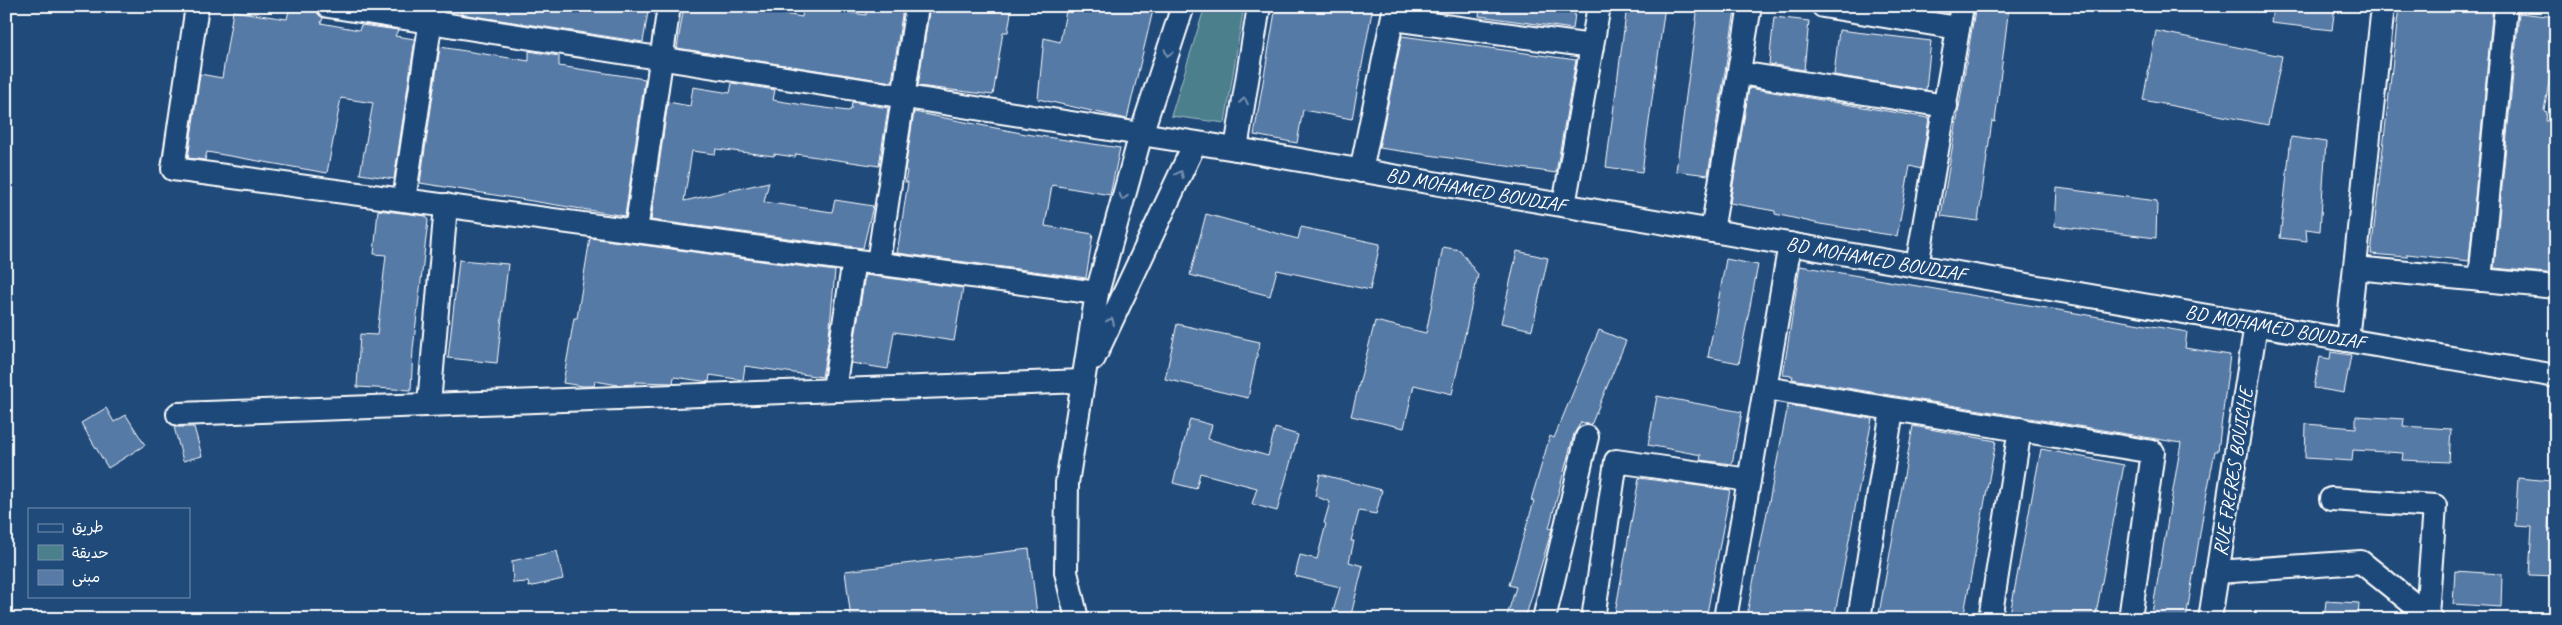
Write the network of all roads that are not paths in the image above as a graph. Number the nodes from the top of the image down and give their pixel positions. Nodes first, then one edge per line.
1 (197, 6) edge
2 (328, 6) edge
3 (669, 6) edge
4 (917, 6) edge
5 (1183, 6) edge
6 (1259, 6) edge
7 (1599, 6) edge
8 (1750, 6) edge
9 (1823, 6) edge
10 (2383, 6) edge
11 (2506, 6) edge
12 (1394, 13) edge
13 (431, 14) edge
14 (1960, 17) edge
15 (1592, 46) junction
16 (661, 58) junction
17 (1739, 73) junction
18 (904, 96) junction
19 (1946, 106) junction
20 (1141, 134) junction
21 (1195, 142) junction
22 (1236, 149) junction
23 (1360, 170) junction
24 (404, 200) junction
25 (446, 205) junction
26 (1564, 206) junction
27 (636, 231) junction
28 (1712, 231) junction
29 (1790, 244) junction
30 (854, 260) junction
31 (878, 263) junction
32 (1917, 266) junction
33 (2355, 268) junction
34 (2480, 280) junction
35 (2556, 287) edge
36 (1097, 293) junction
37 (2256, 324) junction
38 (2347, 340) junction
39 (2556, 376) edge
40 (1083, 381) junction
41 (1765, 388) junction
42 (834, 389) junction
43 (430, 404) junction
44 (1892, 410) junction
45 (178, 414) dead end
46 (2020, 429) junction
47 (1587, 436) dead end
48 (1749, 480) junction
49 (2331, 498) dead end
50 (2217, 572) junction
51 (2429, 617) edge
52 (1077, 619) edge
53 (1544, 619) edge
54 (1593, 619) edge
55 (1726, 619) edge
56 (1859, 619) edge
57 (1990, 619) edge
58 (2130, 619) edge
59 (2210, 619) edge

1 - 24 street
2 - 13 street, BD MOHAMED BOUDIAF
3 - 16 street
4 - 18 street
5 -> 20 street
22 -> 6 street
7 - 15 street
8 - 17 street
9 - 14 street
10 - 33 street
11 - 34 street
12 - 15 street
12 - 23 street
13 - 16 street, BD MOHAMED BOUDIAF
13 - 24 street
14 - 19 street
15 - 26 street
16 - 18 street, BD MOHAMED BOUDIAF
16 - 27 street
17 - 19 street
17 - 28 street
18 - 20 street, BD MOHAMED BOUDIAF
18 - 31 street
19 - 32 street
20 - 21 street, BD MOHAMED BOUDIAF
20 -> 36 street
21 - 22 street, BD MOHAMED BOUDIAF
40 -> 21 street
22 - 23 street, BD MOHAMED BOUDIAF
23 - 26 street, BD MOHAMED BOUDIAF
24 - 25 street
25 - 27 street
25 - 43 street
26 - 28 street, BD MOHAMED BOUDIAF
27 - 30 street
28 - 29 street, BD MOHAMED BOUDIAF
29 - 32 street, BD MOHAMED BOUDIAF
29 - 41 street
30 - 31 street
30 - 42 street
31 - 36 street
32 - 37 street, BD MOHAMED BOUDIAF
33 - 34 street
33 - 38 street
34 - 35 street
36 - 40 street
37 - 38 street, BD MOHAMED BOUDIAF
37 - 50 street, RUE FRERES BOUICHE
38 - 39 street, BD MOHAMED BOUDIAF
40 - 42 street
40 - 52 street
41 - 44 street
41 - 48 street
42 - 43 street
43 - 45 street
44 - 46 street
44 - 56 street
46 - 57 street
46 - 58 street
47 - 53 street
48 - 54 street
48 - 55 street
49 - 51 street
50 - 51 street
50 - 59 street, RUE FRERES BOUICHE

